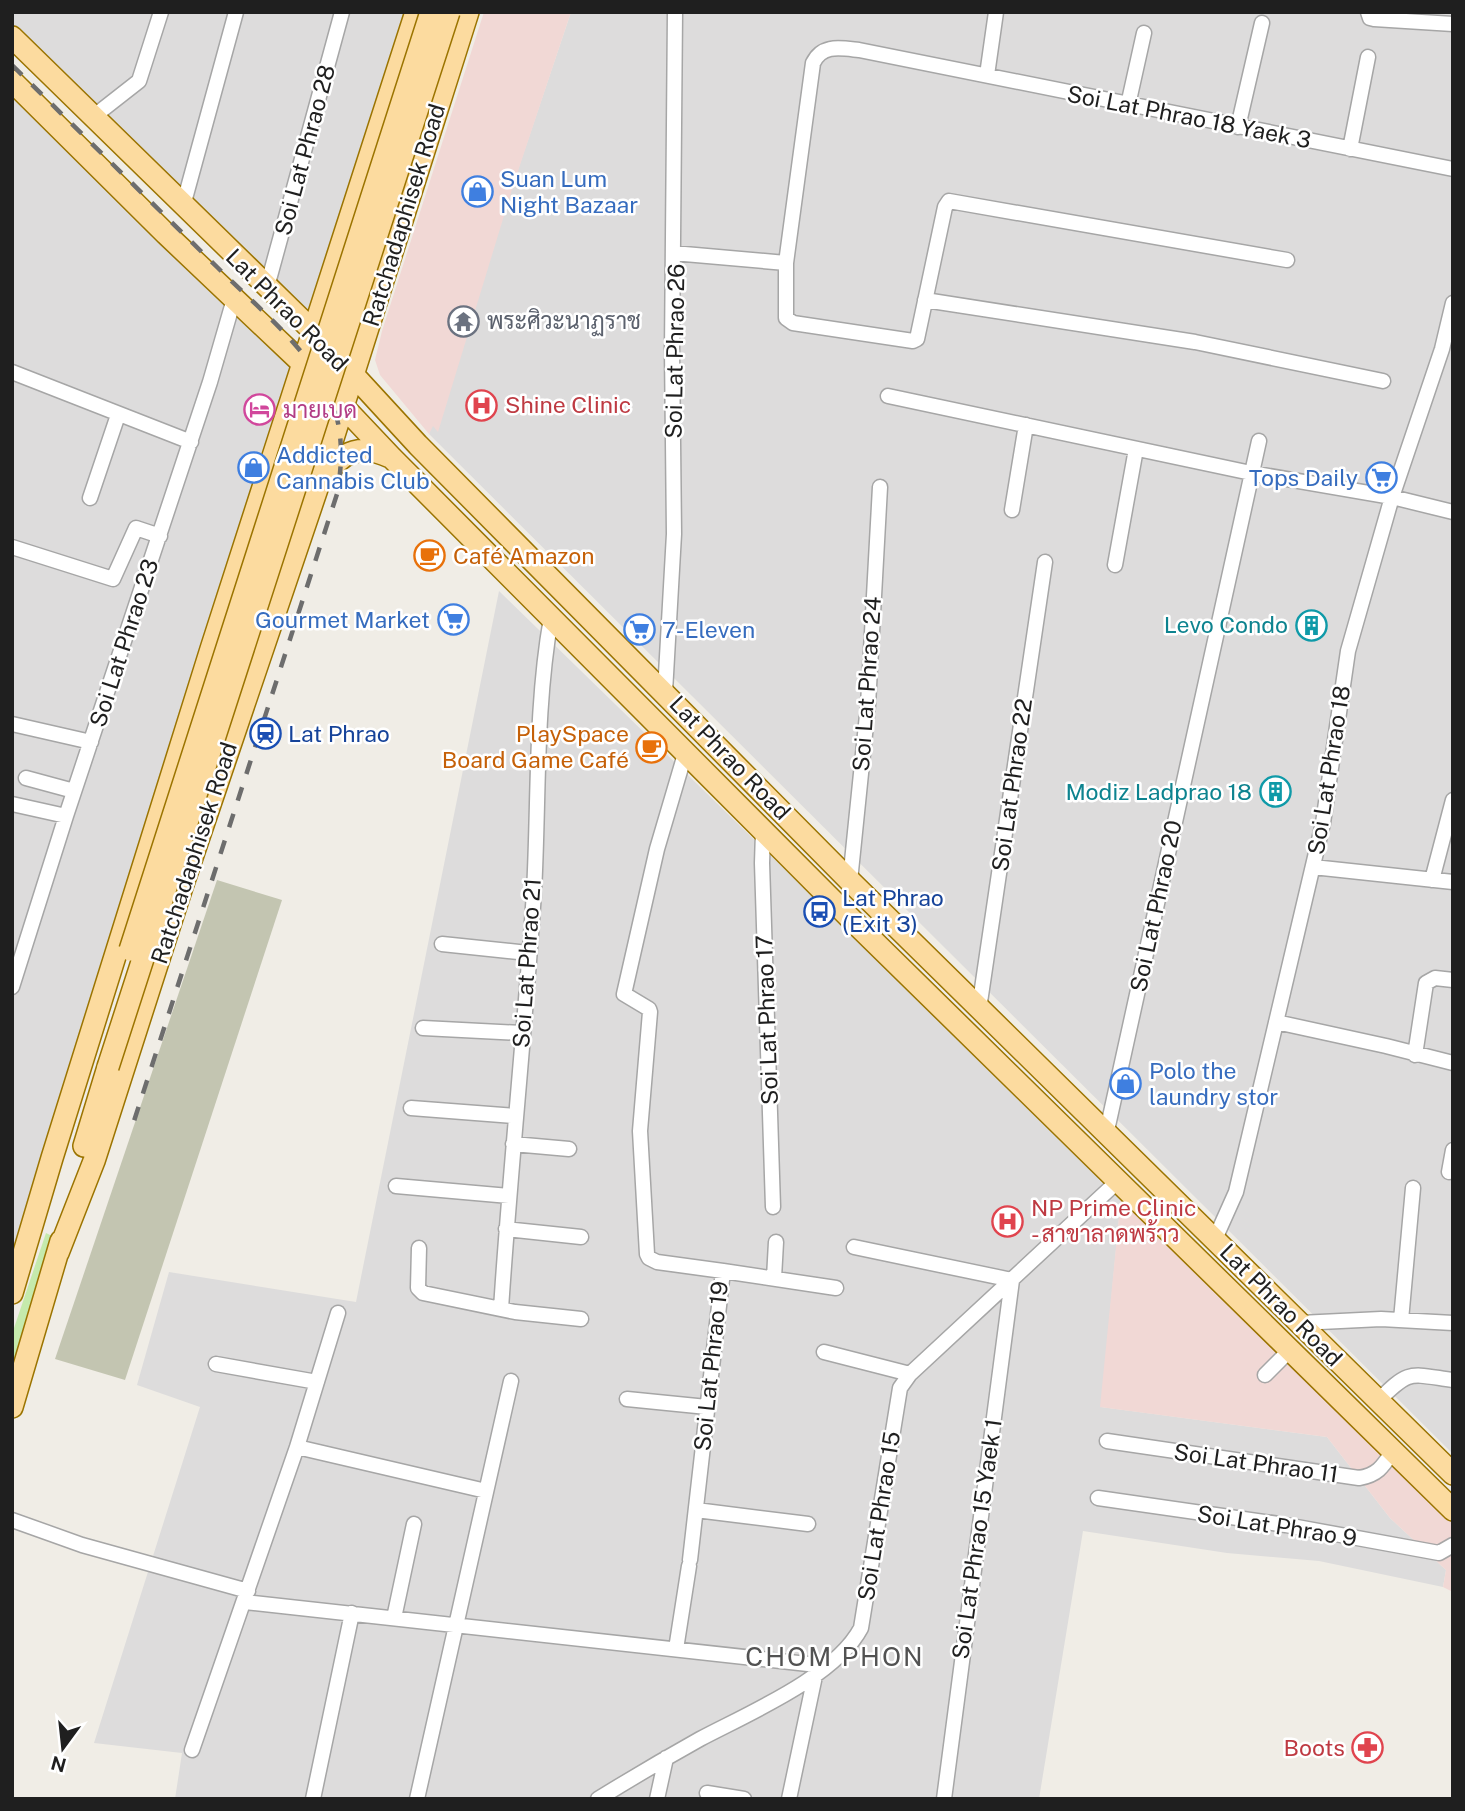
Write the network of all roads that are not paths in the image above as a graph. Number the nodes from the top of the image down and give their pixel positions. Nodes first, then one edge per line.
1 (162, 12) edge
2 (236, 12) edge
3 (342, 12) edge
4 (416, 12) edge
5 (431, 12) edge
6 (449, 12) edge
7 (468, 12) edge
8 (676, 12) edge
9 (996, 12) edge
10 (1368, 12) edge
11 (1262, 23) dead end
12 (1453, 24) edge
13 (1144, 33) dead end
14 (12, 37) edge
15 (1368, 57) dead end
16 (987, 75) junction
17 (12, 80) edge
18 (387, 104) junction
19 (1128, 105) junction
20 (93, 117) junction
21 (434, 118) junction
22 (1238, 127) junction
23 (1350, 149) junction
24 (1453, 169) edge
25 (183, 206) junction
26 (673, 253) junction
27 (1287, 260) dead end
28 (786, 262) junction
29 (267, 287) junction
30 (234, 299) junction
31 (925, 300) junction
32 (1453, 303) edge
33 (314, 332) junction
34 (1447, 350) edge
35 (303, 364) junction
36 (12, 372) edge
37 (354, 377) junction
38 (1383, 381) dead end
39 (888, 396) dead end
40 (344, 407) junction
41 (118, 415) junction
42 (1026, 425) junction
43 (1259, 441) dead end
44 (191, 442) junction
45 (1136, 449) junction
46 (392, 458) junction
47 (1251, 473) junction
48 (880, 487) dead end
49 (317, 489) junction
50 (1392, 497) junction
51 (90, 498) dead end
52 (1012, 510) dead end
53 (1453, 512) edge
54 (160, 536) junction
55 (12, 547) edge
56 (1045, 562) dead end
57 (1115, 565) dead end
58 (551, 618) junction
59 (211, 649) junction
60 (254, 670) junction
61 (665, 692) junction
62 (12, 724) edge
63 (91, 742) junction
64 (685, 754) junction
65 (176, 762) junction
66 (222, 771) junction
67 (26, 778) dead end
68 (75, 791) junction
69 (1453, 800) edge
70 (12, 804) edge
71 (66, 816) junction
72 (764, 832) junction
73 (1312, 867) junction
74 (1432, 880) junction
75 (850, 881) junction
76 (1453, 882) edge
77 (442, 944) dead end
78 (528, 953) junction
79 (1453, 980) edge
80 (12, 987) edge
81 (979, 1009) junction
82 (1276, 1022) junction
83 (423, 1028) dead end
84 (522, 1033) junction
85 (1416, 1055) junction
86 (1453, 1063) edge
87 (101, 1065) junction
88 (411, 1108) dead end
89 (515, 1116) junction
90 (1106, 1135) junction
91 (513, 1144) junction
92 (569, 1149) dead end
93 (1453, 1150) edge
94 (1088, 1151) junction
95 (1137, 1165) junction
96 (1449, 1172) dead end
97 (1118, 1181) junction
98 (396, 1186) dead end
99 (1413, 1188) dead end
100 (509, 1196) junction
101 (773, 1207) dead end
102 (506, 1229) junction
103 (581, 1237) dead end
104 (1214, 1239) junction
105 (776, 1242) dead end
106 (28, 1244) junction
107 (854, 1247) dead end
108 (419, 1248) dead end
109 (58, 1253) junction
110 (723, 1271) junction
111 (774, 1278) junction
112 (1012, 1280) junction
113 (836, 1287) dead end
114 (12, 1293) edge
115 (501, 1310) junction
116 (338, 1314) dead end
117 (582, 1319) dead end
118 (1401, 1320) junction
119 (1453, 1322) edge
120 (1300, 1323) junction
121 (1290, 1350) junction
122 (824, 1352) dead end
123 (216, 1364) dead end
124 (910, 1374) junction
125 (1265, 1374) dead end
126 (1453, 1380) edge
127 (511, 1381) dead end
128 (317, 1382) junction
129 (627, 1399) dead end
130 (1378, 1401) junction
131 (12, 1407) edge
132 (708, 1407) junction
133 (1107, 1441) dead end
134 (297, 1447) junction
135 (1393, 1451) junction
136 (1453, 1474) edge
137 (486, 1491) junction
138 (1098, 1498) dead end
139 (696, 1510) junction
140 (1453, 1510) edge
141 (12, 1520) edge
142 (414, 1524) dead end
143 (808, 1524) dead end
144 (1453, 1545) edge
145 (247, 1596) junction
146 (352, 1614) junction
147 (394, 1618) junction
148 (456, 1624) junction
149 (676, 1648) junction
150 (820, 1671) junction
151 (192, 1750) dead end
152 (666, 1758) junction
153 (707, 1793) dead end
154 (313, 1799) edge
155 (417, 1799) edge
156 (598, 1799) edge
157 (657, 1799) edge
158 (744, 1799) edge
159 (789, 1799) edge
160 (944, 1799) edge

1 - 20 street
2 - 25 street
3 - 29 street, Soi Lat Phrao 28
4 - 18 main road, Ratchadaphisek Road
5 - 87 main road, Ratchadaphisek Road, bridge
6 - 87 main road, Ratchadaphisek Road, bridge
7 - 21 main road, Ratchadaphisek Road
8 - 26 street
9 - 16 street
10 - 12 street
11 - 22 street
13 - 19 street
14 - 20 main road, Lat Phrao Road
15 - 23 street
16 - 19 street, Soi Lat Phrao 18 Yaek 3
16 - 28 street
17 - 30 main road, Lat Phrao Road
18 - 21 main road
18 - 33 main road, Ratchadaphisek Road
19 - 22 street, Soi Lat Phrao 18 Yaek 3
20 - 25 main road, Lat Phrao Road
21 - 37 main road, Ratchadaphisek Road
22 - 23 street, Soi Lat Phrao 18 Yaek 3
23 - 24 street, Soi Lat Phrao 18 Yaek 3
25 - 29 main road, Lat Phrao Road
26 - 28 street, Soi Lat Phrao 26
26 - 61 street, Soi Lat Phrao 26
27 - 31 street
28 - 31 street
29 - 33 main road, Lat Phrao Road
30 - 35 main road, Lat Phrao Road
30 - 44 street, Soi Lat Phrao 23
31 - 38 street
32 - 34 street, Soi Lat Phrao 18
33 - 35 main road, Ratchadaphisek Road
33 - 37 main road, Lat Phrao Road
34 - 50 street, Soi Lat Phrao 18
35 - 40 main road, Lat Phrao Road
35 - 59 main road, Ratchadaphisek Road
36 - 41 street
37 - 40 main road, Ratchadaphisek Road
37 - 61 main road, Lat Phrao Road
39 - 42 street
40 - 46 main road, Lat Phrao Road
40 - 49 main road, Ratchadaphisek Road
41 - 44 street
41 - 51 street
42 - 45 street
42 - 52 street
43 - 47 street, Soi Lat Phrao 20
44 - 54 street, Soi Lat Phrao 23
45 - 47 street
45 - 57 street
46 - 49 main road
46 - 58 main road, Lat Phrao Road
47 - 50 street
47 - 90 street, Soi Lat Phrao 20
48 - 75 street, Soi Lat Phrao 24
49 - 60 main road, Ratchadaphisek Road
50 - 53 street
50 - 73 street, Soi Lat Phrao 18
54 - 55 street
54 - 63 street, Soi Lat Phrao 23
56 - 81 street, Soi Lat Phrao 22
58 - 64 main road, Lat Phrao Road
58 - 78 street, Soi Lat Phrao 21
59 - 60 main road
59 - 65 main road, Ratchadaphisek Road
60 - 66 main road, Ratchadaphisek Road
61 - 75 main road, Lat Phrao Road
62 - 63 street
63 - 68 street, Soi Lat Phrao 23
64 - 72 main road, Lat Phrao Road
64 - 110 street, Soi Lat Phrao 19
65 - 66 main road
65 - 106 main road, Ratchadaphisek Road
66 - 109 main road, Ratchadaphisek Road
67 - 68 street
68 - 71 street, Soi Lat Phrao 23
69 - 74 street
70 - 71 street
71 - 80 street, Soi Lat Phrao 23
72 - 94 main road, Lat Phrao Road
72 - 101 street, Soi Lat Phrao 17
73 - 74 street
73 - 82 street, Soi Lat Phrao 18
74 - 76 street
75 - 81 main road, Lat Phrao Road
77 - 78 street
78 - 84 street, Soi Lat Phrao 21
79 - 85 street
81 - 90 main road, Lat Phrao Road
82 - 85 street
82 - 104 street, Soi Lat Phrao 18
83 - 84 street
84 - 89 street, Soi Lat Phrao 21
85 - 86 street
87 - 106 main road, Ratchadaphisek Road
87 - 109 main road, Ratchadaphisek Road
88 - 89 street
89 - 91 street, Soi Lat Phrao 21
90 - 94 main road
90 - 95 main road, Lat Phrao Road
91 - 92 street
91 - 100 street, Soi Lat Phrao 21
93 - 96 street
94 - 97 main road, Lat Phrao Road
95 - 97 main road
95 - 104 main road, Lat Phrao Road
97 - 112 street, Soi Lat Phrao 15
97 - 121 main road, Lat Phrao Road
98 - 100 street
99 - 118 street
100 - 102 street, Soi Lat Phrao 21
102 - 103 street
102 - 115 street, Soi Lat Phrao 21
104 - 120 main road, Lat Phrao Road
105 - 111 street
106 - 114 main road, Ratchadaphisek Road
107 - 112 street
108 - 115 street
109 - 131 main road, Ratchadaphisek Road
110 - 111 street
110 - 132 street, Soi Lat Phrao 19
111 - 113 street
112 - 124 street, Soi Lat Phrao 15
112 - 160 street, Soi Lat Phrao 15 Yaek 1
115 - 117 street
116 - 128 street
118 - 119 street
118 - 120 street
120 - 130 main road, Lat Phrao Road
121 - 125 street
121 - 135 main road, Lat Phrao Road
122 - 124 street
123 - 128 street
124 - 150 street, Soi Lat Phrao 15
126 - 130 street
127 - 137 street
128 - 134 street
129 - 132 street
130 - 136 main road, Lat Phrao Road
132 - 139 street, Soi Lat Phrao 19
133 - 135 street, Soi Lat Phrao 11
134 - 137 street
134 - 145 street
135 - 140 main road, Lat Phrao Road
137 - 148 street
138 - 144 street, Soi Lat Phrao 9
139 - 143 street
139 - 149 street, Soi Lat Phrao 19
141 - 145 street
142 - 147 street
145 - 146 street
145 - 151 street
146 - 147 street
146 - 154 street
147 - 148 street
148 - 149 street
148 - 155 street
149 - 150 street
150 - 152 street, Soi Lat Phrao 15
150 - 159 street
152 - 156 street, Soi Lat Phrao 15
152 - 157 street
153 - 158 street

